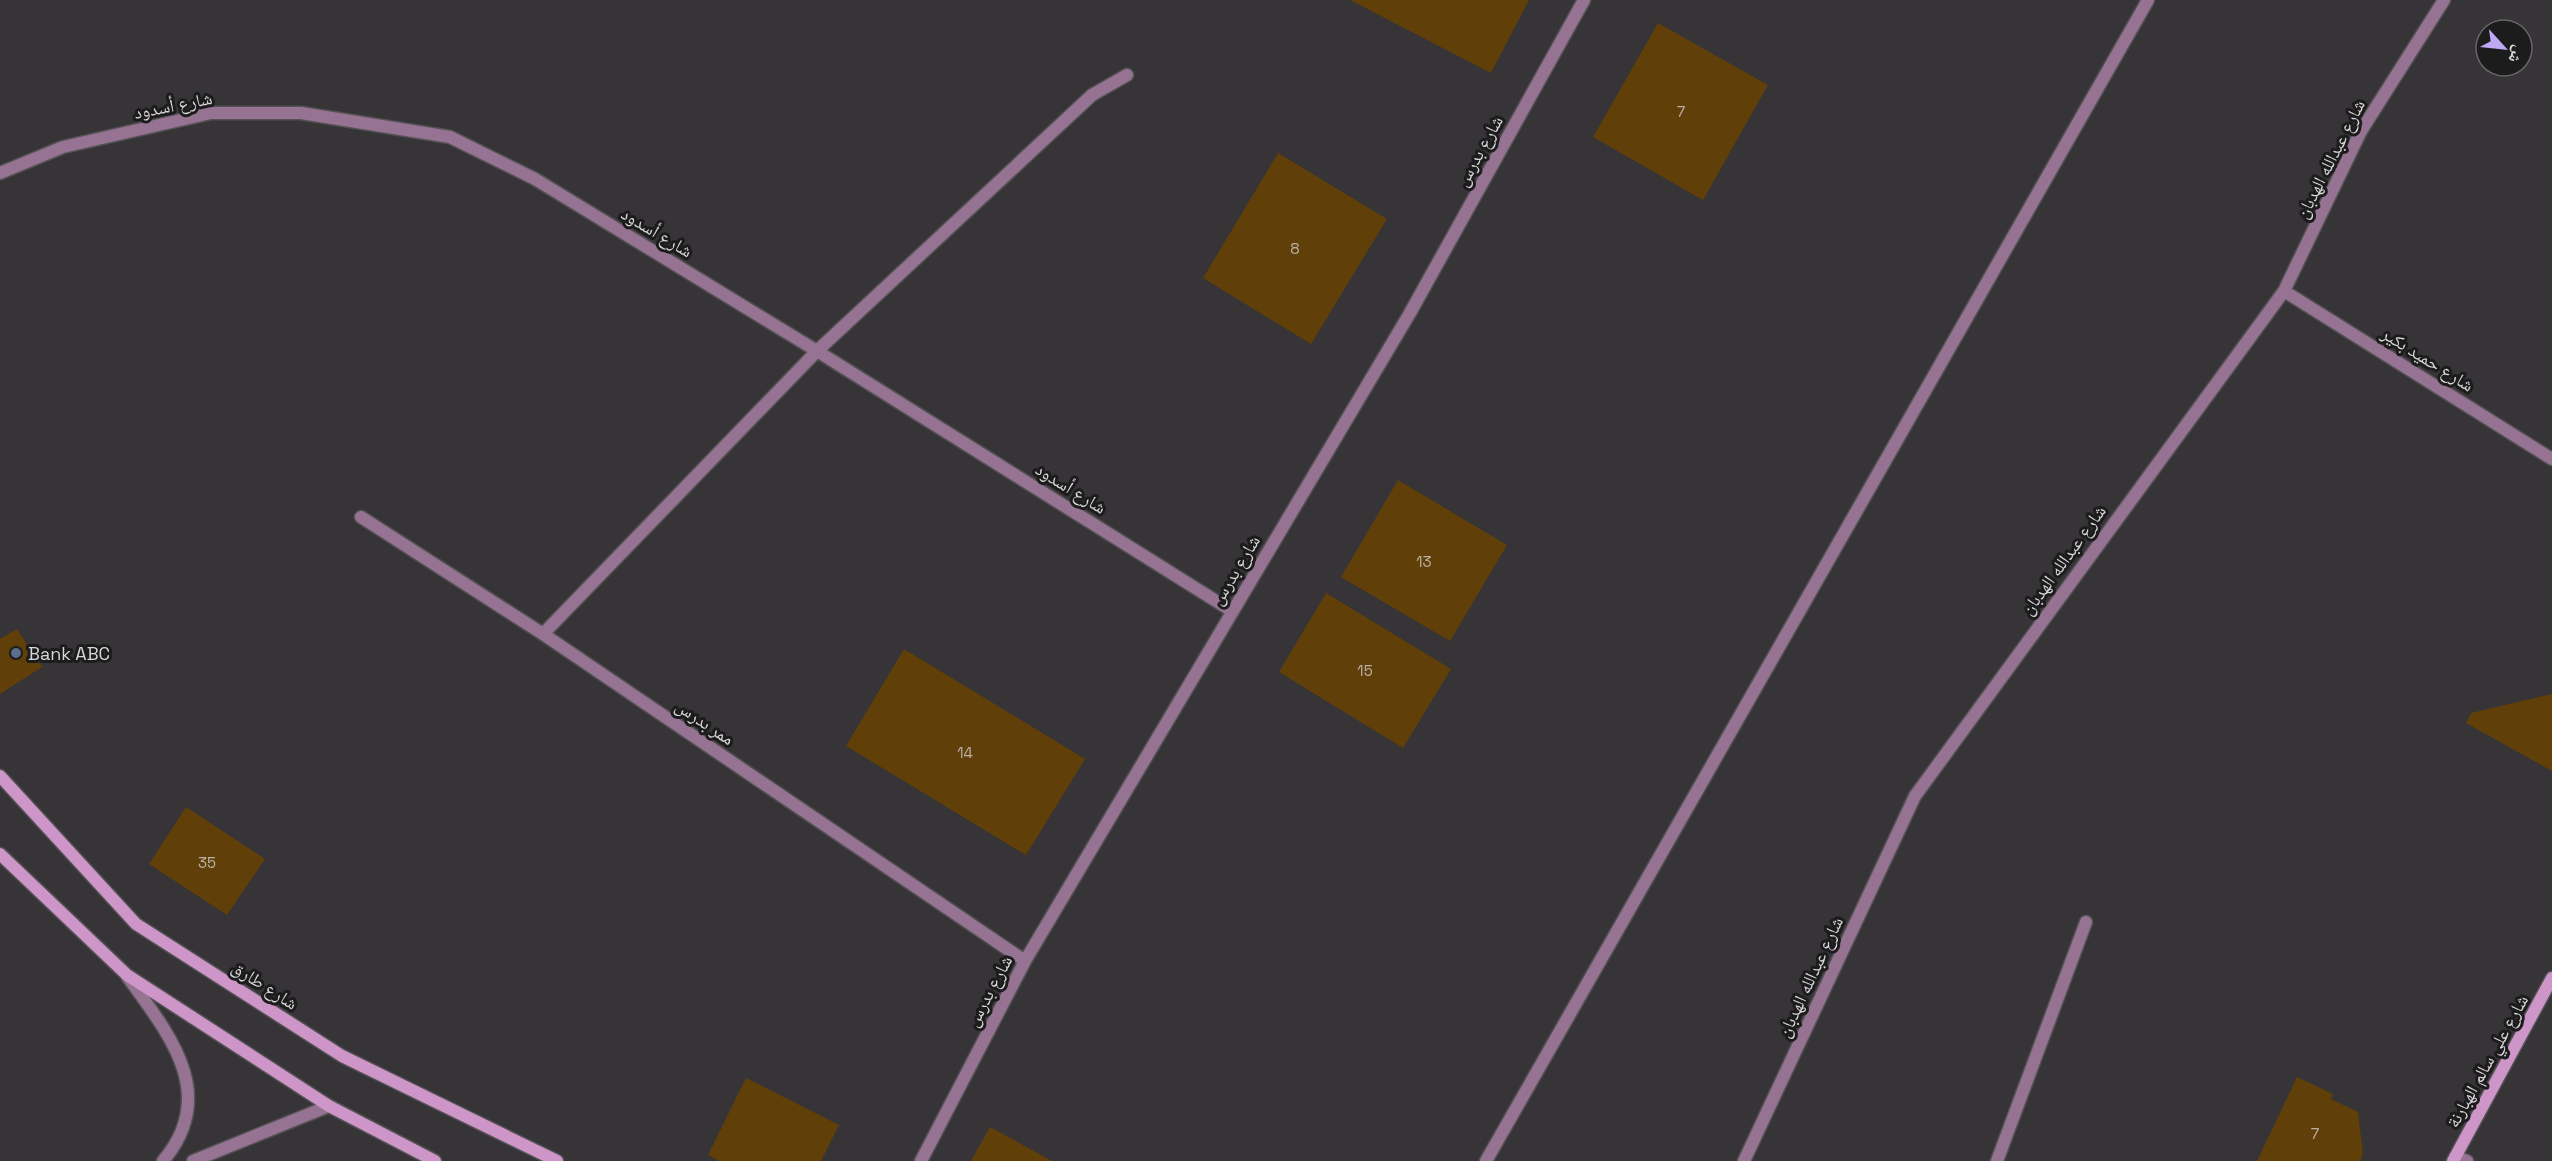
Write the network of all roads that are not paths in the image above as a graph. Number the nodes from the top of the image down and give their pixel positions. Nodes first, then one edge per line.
1 (1584, 0) edge
2 (2148, 0) edge
3 (2444, 0) edge
4 (1127, 75) dead end
5 (0, 173) edge
6 (2284, 291) junction
7 (817, 351) junction
8 (2552, 459) edge
9 (361, 517) dead end
10 (1232, 611) junction
11 (543, 634) junction
12 (0, 776) edge
13 (0, 854) edge
14 (2086, 922) dead end
15 (1025, 961) junction
16 (127, 975) junction
17 (2552, 978) edge
18 (329, 1106) junction
19 (2458, 1160) edge
20 (163, 1161) edge
21 (193, 1161) edge
22 (435, 1161) edge
23 (557, 1161) edge
24 (921, 1161) edge
25 (1486, 1161) edge
26 (1744, 1161) edge
27 (1996, 1161) edge

1 - 10 street, شارع بدرس
2 - 25 street
3 - 6 street, شارع عبدالله الهدبان
4 - 7 street
5 - 7 street, شارع أسدود
6 - 8 street, شارع حميد بكير
6 - 26 street, شارع عبدالله الهدبان
7 - 10 street, شارع أسدود
7 - 11 street
9 - 11 street, ممر بدرس
10 - 15 street, شارع بدرس
11 - 15 street, ممر بدرس
12 - 23 street, شارع طارق
13 - 16 street
14 - 27 street
15 - 24 street, شارع بدرس
16 - 18 street
16 - 20 street
17 - 19 street, شارع علي سالم الهبارنة
18 - 21 street
18 - 22 street

